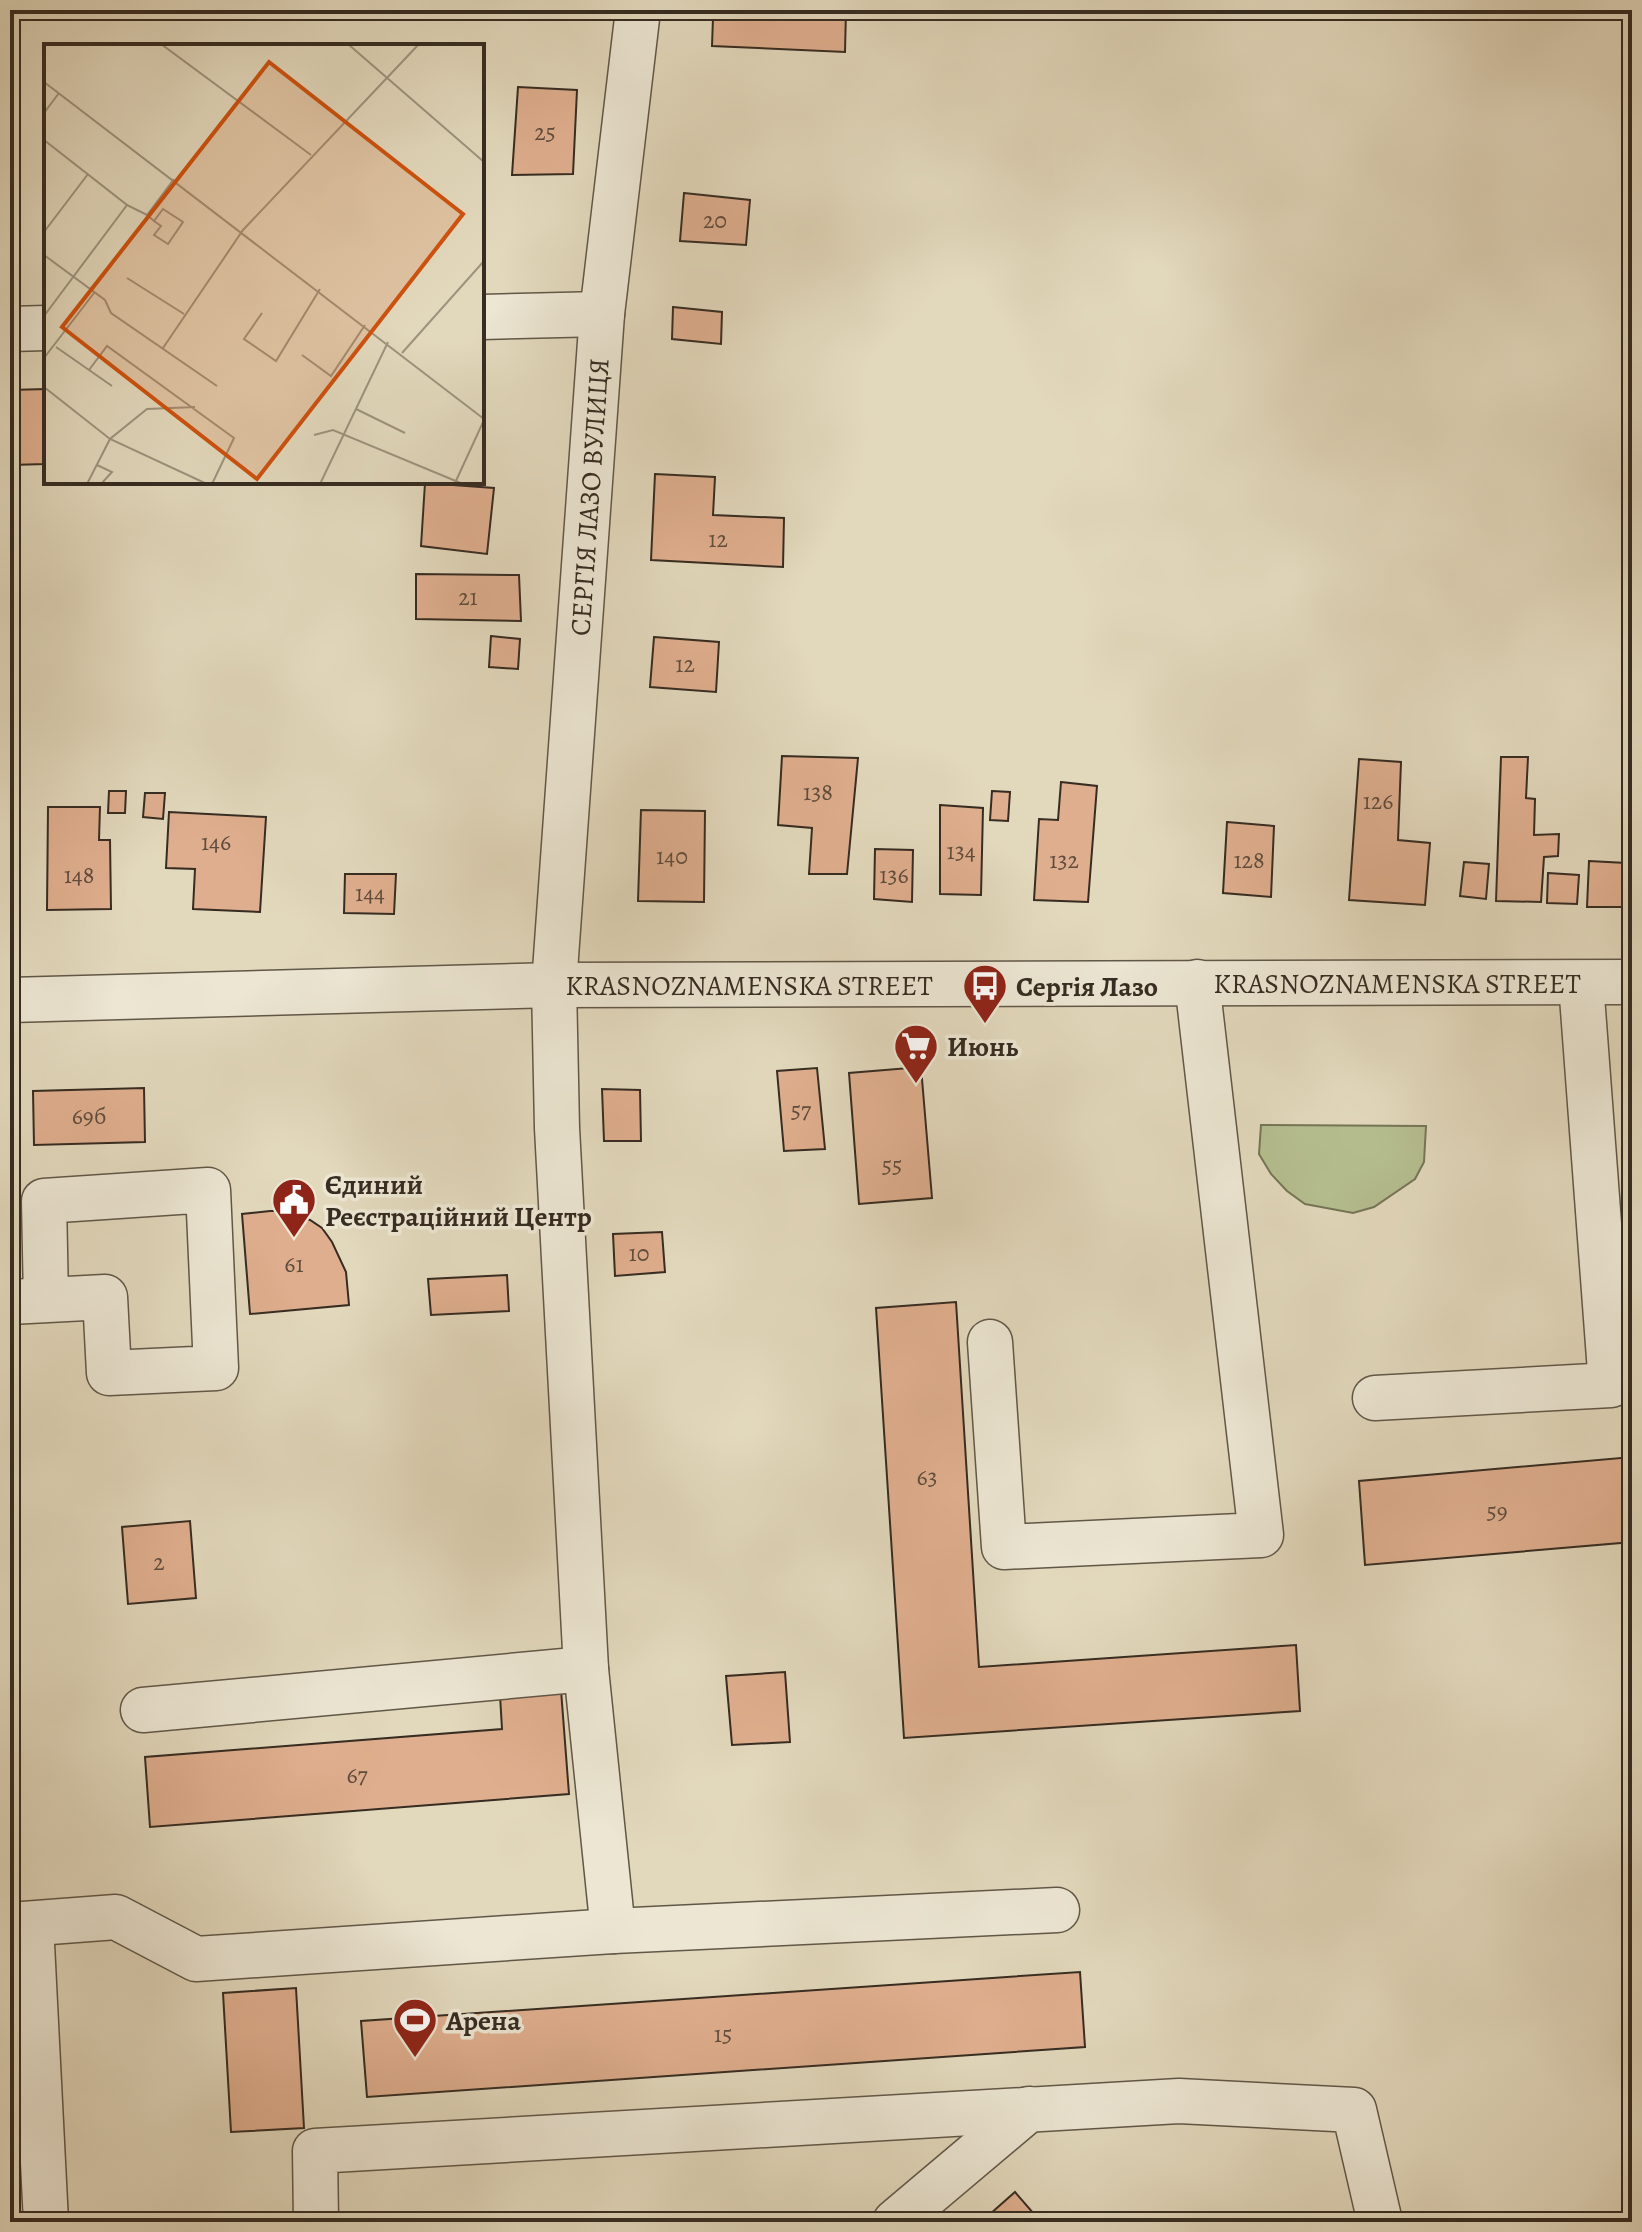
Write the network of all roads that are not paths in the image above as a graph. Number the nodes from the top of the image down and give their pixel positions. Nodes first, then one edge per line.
1 (638, 10) edge
2 (602, 314) junction
3 (484, 317) edge
4 (44, 328) edge
5 (10, 329) edge
6 (1197, 982) junction
7 (1632, 982) edge
8 (1581, 983) junction
9 (554, 985) junction
10 (10, 1000) edge
11 (28, 1301) edge
12 (990, 1342) dead end
13 (1375, 1398) dead end
14 (586, 1669) junction
15 (143, 1710) dead end
16 (1057, 1910) dead end
17 (20, 1924) edge
18 (613, 1931) junction
19 (1029, 2109) junction
20 (46, 2222) edge
21 (316, 2222) edge
22 (895, 2222) edge
23 (1380, 2222) edge

1 - 2 street, СЕРГІЯ ЛАЗО ВУЛИЦЯ
2 - 3 street
2 - 9 street, СЕРГІЯ ЛАЗО ВУЛИЦЯ
4 - 5 street
6 - 8 street, KRASNOZNAMENSKA STREET
6 - 9 street, KRASNOZNAMENSKA STREET
6 - 12 street
7 - 8 street, KRASNOZNAMENSKA STREET
8 - 13 street
9 - 10 street, KRASNOZNAMENSKA STREET
9 - 14 street, СЕРГІЯ ЛАЗО ВУЛИЦЯ
11 - 11 street
14 - 15 street
14 - 18 street, СЕРГІЯ ЛАЗО ВУЛИЦЯ
16 - 18 street
17 - 18 street
17 - 20 street
19 - 21 street
19 - 22 street
19 - 23 street

